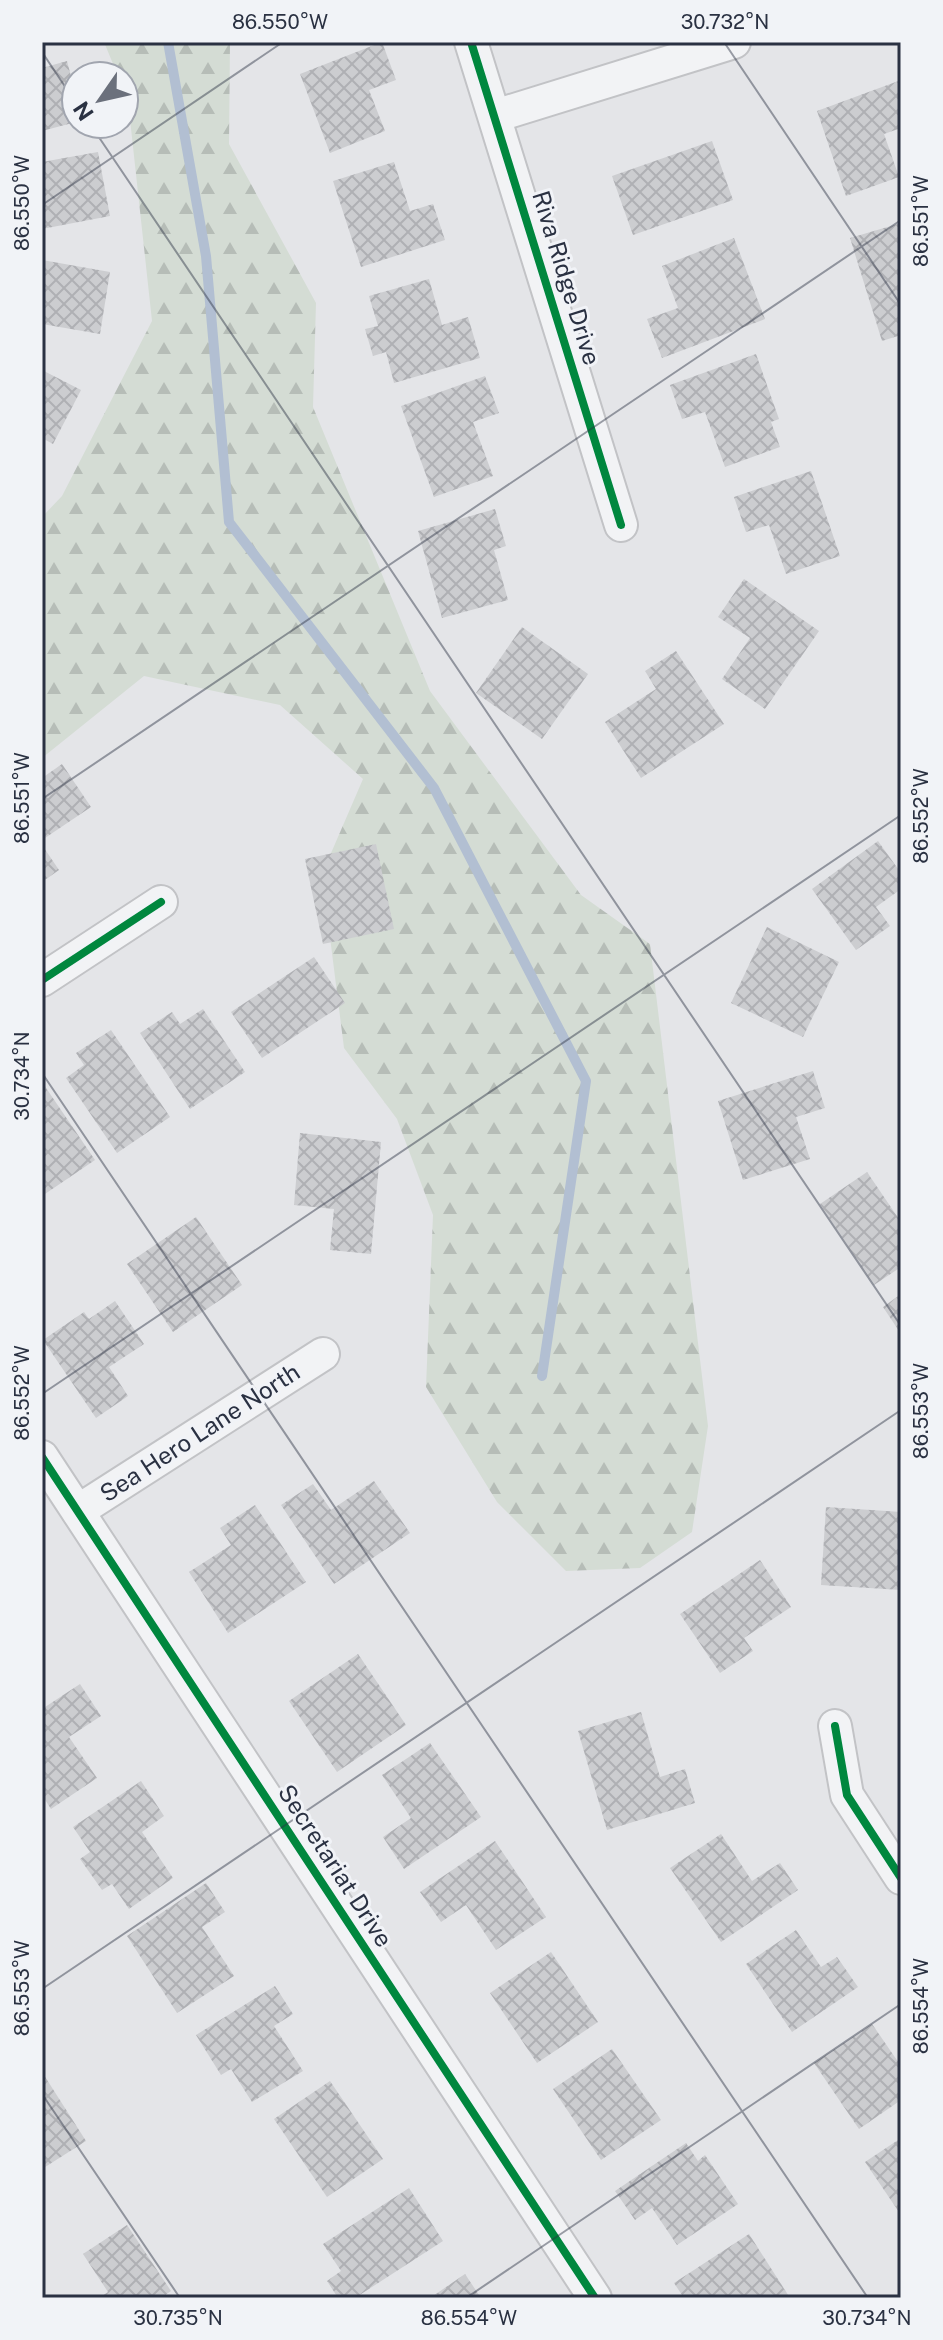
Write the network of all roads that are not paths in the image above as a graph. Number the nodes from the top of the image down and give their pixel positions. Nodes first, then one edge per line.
1 (471, 42) edge
2 (734, 42) edge
3 (495, 116) junction
4 (621, 525) dead end
5 (161, 902) dead end
6 (42, 980) edge
7 (323, 1354) dead end
8 (42, 1457) edge
9 (78, 1511) junction
10 (835, 1726) dead end
11 (901, 1878) edge
12 (595, 2298) edge

1 - 3 street, Riva Ridge Drive
2 - 3 street
3 - 4 street, Riva Ridge Drive
5 - 6 street
7 - 9 street, Sea Hero Lane North
8 - 9 street, Secretariat Drive
9 - 12 street, Secretariat Drive
10 - 11 street

